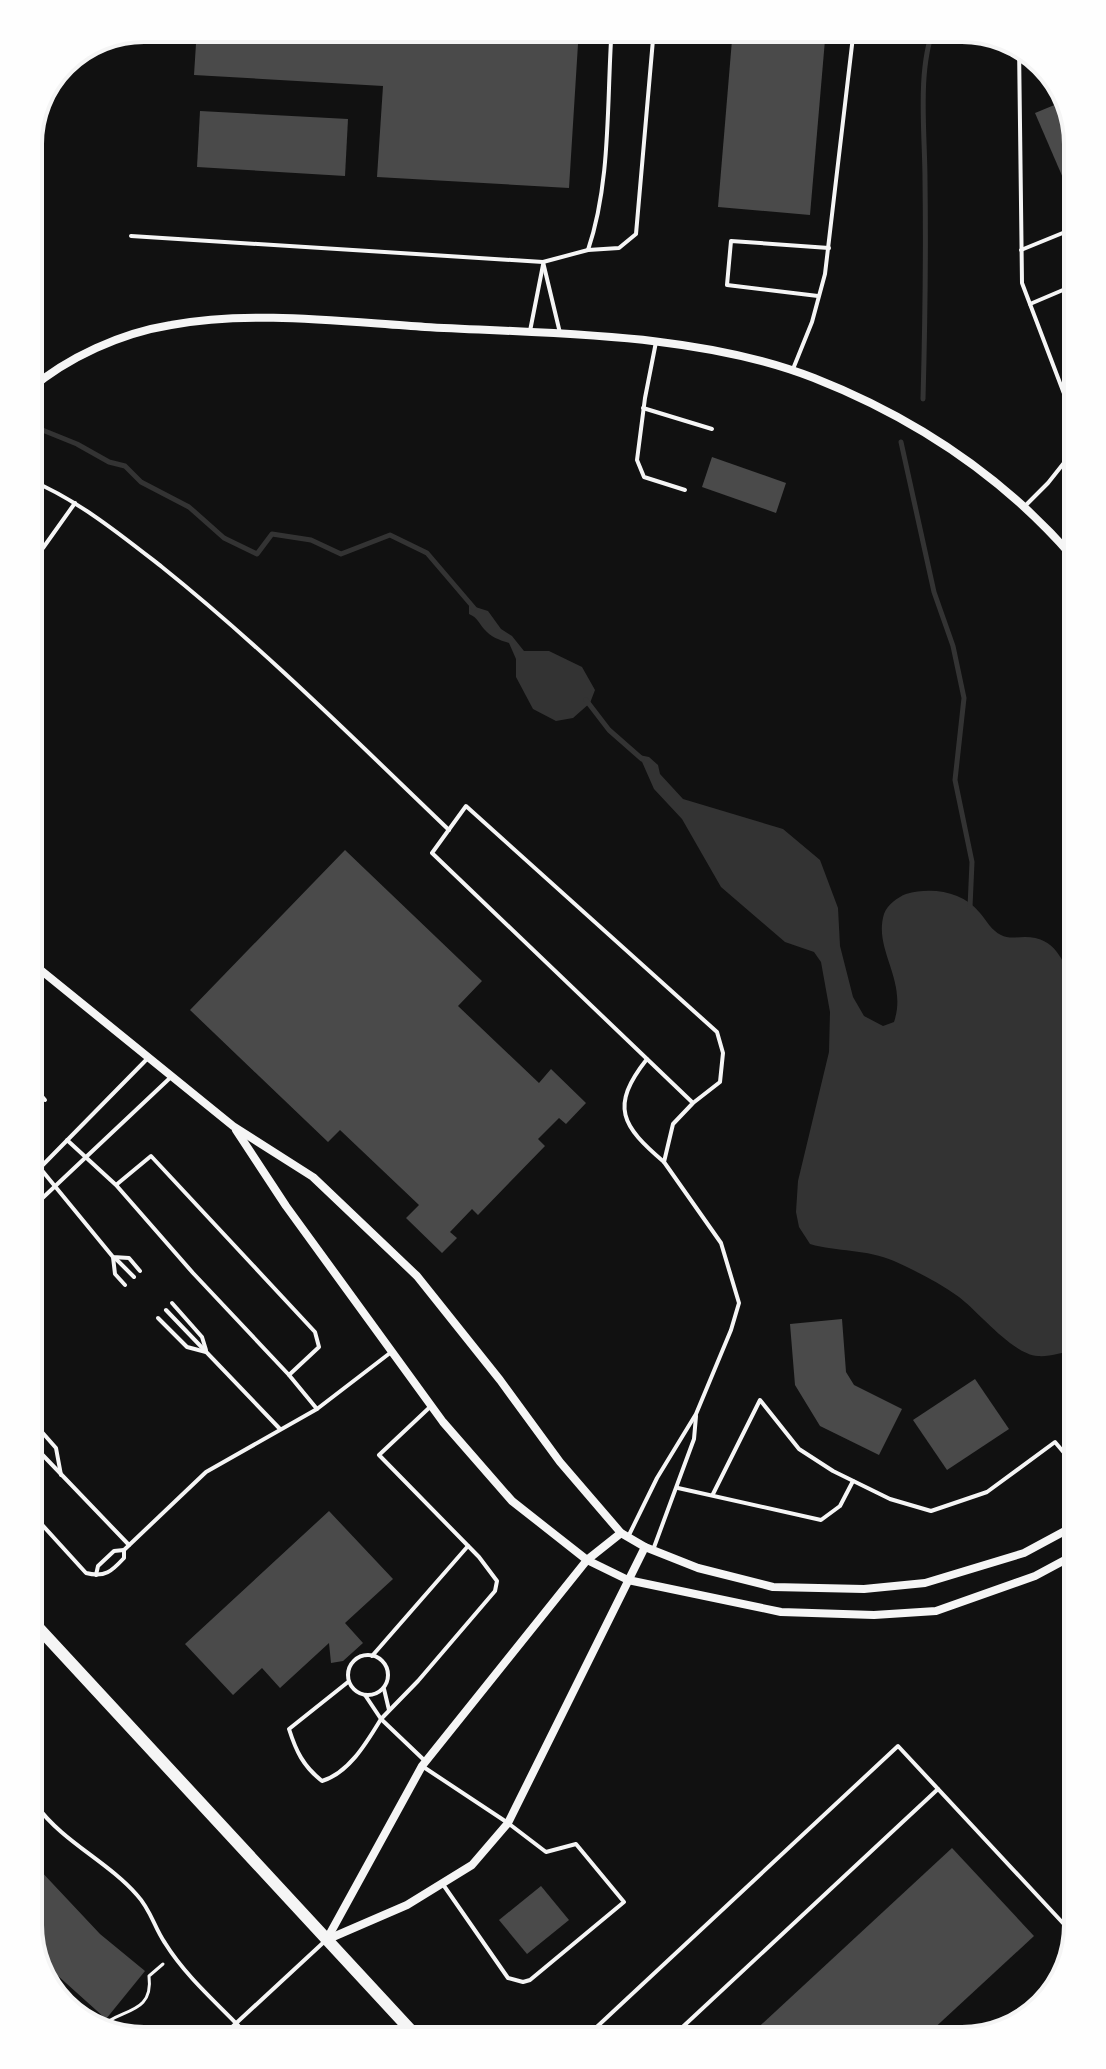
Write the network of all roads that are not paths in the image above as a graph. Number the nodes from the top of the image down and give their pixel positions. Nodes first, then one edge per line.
1 (611, 42) edge
2 (653, 42) edge
3 (852, 42) edge
4 (1019, 59) edge
5 (1064, 232) edge
6 (131, 236) dead end
7 (829, 248) junction
8 (588, 250) junction
9 (1021, 250) junction
10 (543, 262) junction
11 (1064, 290) edge
12 (818, 296) junction
13 (1030, 304) junction
14 (529, 333) junction
15 (560, 335) junction
16 (656, 342) junction
17 (792, 371) junction
18 (42, 379) edge
19 (1064, 394) edge
20 (643, 408) junction
21 (712, 429) dead end
22 (1064, 463) edge
23 (42, 486) edge
24 (685, 490) dead end
25 (75, 503) junction
26 (1025, 506) junction
27 (1064, 548) edge
28 (42, 549) edge
29 (449, 830) junction
30 (42, 971) edge
31 (148, 1058) junction
32 (647, 1059) junction
33 (171, 1077) junction
34 (42, 1096) edge
35 (45, 1100) dead end
36 (693, 1103) junction
37 (233, 1126) junction
38 (67, 1140) junction
39 (85, 1159) junction
40 (664, 1162) junction
41 (42, 1166) edge
42 (42, 1170) edge
43 (116, 1185) junction
44 (56, 1186) junction
45 (42, 1199) edge
46 (113, 1257) junction
47 (140, 1271) dead end
48 (134, 1277) dead end
49 (125, 1285) dead end
50 (172, 1303) dead end
51 (166, 1310) dead end
52 (158, 1318) dead end
53 (392, 1351) junction
54 (206, 1352) junction
55 (289, 1375) junction
56 (432, 1405) junction
57 (317, 1409) junction
58 (696, 1414) junction
59 (280, 1429) junction
60 (42, 1432) edge
61 (1064, 1453) edge
62 (42, 1455) edge
63 (61, 1475) junction
64 (853, 1481) junction
65 (678, 1488) junction
66 (713, 1494) junction
67 (42, 1525) edge
68 (1064, 1531) edge
69 (625, 1535) junction
70 (129, 1545) junction
71 (468, 1546) junction
72 (649, 1549) junction
73 (124, 1550) junction
74 (587, 1560) junction
75 (1064, 1560) edge
76 (96, 1576) junction
77 (628, 1580) junction
78 (42, 1632) edge
79 (372, 1656) junction
80 (348, 1682) junction
81 (383, 1688) junction
82 (365, 1695) junction
83 (389, 1710) junction
84 (381, 1719) junction
85 (424, 1763) junction
86 (938, 1789) junction
87 (42, 1814) edge
88 (508, 1823) junction
89 (442, 1883) junction
90 (1064, 1924) edge
91 (326, 1940) junction
92 (237, 2023) junction
93 (233, 2027) edge
94 (241, 2027) edge
95 (408, 2027) edge
96 (597, 2027) edge
97 (683, 2027) edge

1 - 8 lane
2 - 8 lane
3 - 7 lane
4 - 9 lane
5 - 9 lane
6 - 10 lane
7 - 12 lane
7 - 12 lane
8 - 10 lane
9 - 13 lane
10 - 14 lane
10 - 15 lane
11 - 13 lane
12 - 17 lane
13 - 19 lane
14 - 15 street
14 - 18 street
15 - 16 street
16 - 17 street
16 - 20 lane
17 - 26 street
20 - 21 lane
20 - 24 lane
22 - 26 lane
23 - 25 lane
25 - 28 lane
25 - 29 lane
26 - 27 street
29 - 32 lane
29 - 36 lane
30 - 31 street
31 - 33 street
31 - 38 lane
32 - 36 lane
32 - 40 lane
33 - 37 street
33 - 39 lane
34 - 35 lane
36 - 40 lane
37 - 53 street
37 - 69 street
38 - 39 lane
38 - 41 lane
39 - 43 lane
39 - 44 lane
40 - 58 lane
42 - 44 lane
43 - 55 lane
43 - 55 lane
44 - 45 lane
44 - 46 lane
46 - 47 lane
46 - 48 lane
46 - 49 lane
50 - 54 lane
51 - 54 lane
52 - 54 lane
53 - 56 street
53 - 57 lane
54 - 59 lane
55 - 57 lane
56 - 71 lane
56 - 74 street
57 - 59 lane
58 - 65 lane
58 - 69 lane
59 - 70 lane
60 - 63 lane
61 - 64 lane
62 - 63 lane
63 - 70 lane
64 - 66 lane
64 - 66 lane
65 - 66 lane
65 - 72 lane
67 - 76 lane
68 - 72 street
69 - 72 street
69 - 74 street
70 - 73 lane
71 - 79 lane
71 - 83 lane
72 - 77 street
73 - 76 lane
73 - 76 lane
74 - 77 street
74 - 85 street
75 - 77 street
77 - 88 street
78 - 91 main road
79 - 80 lane
79 - 81 lane
80 - 82 lane
80 - 84 lane
81 - 82 lane
81 - 83 lane
82 - 84 lane
83 - 84 lane
84 - 85 lane
85 - 88 lane
85 - 91 street
86 - 90 lane
86 - 96 lane
86 - 97 lane
87 - 92 lane
88 - 89 street
88 - 89 lane
89 - 91 street
91 - 92 lane
91 - 95 main road
92 - 93 lane
92 - 94 lane

